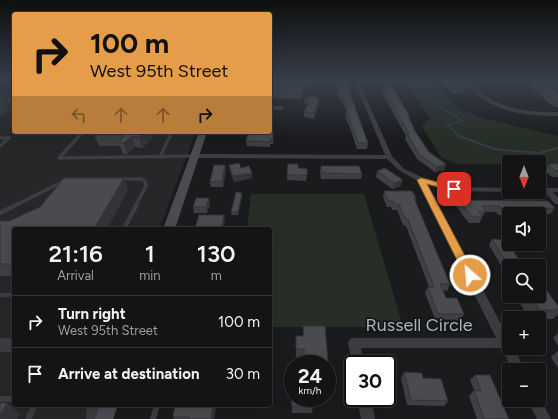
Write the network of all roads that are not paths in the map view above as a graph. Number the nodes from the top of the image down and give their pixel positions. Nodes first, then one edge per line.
1 (364, 100) edge
2 (486, 100) edge
3 (272, 108) edge
4 (282, 108) dead end
5 (558, 114) edge
6 (80, 134) edge
7 (171, 134) edge
8 (202, 134) edge
9 (0, 138) edge
10 (0, 146) edge
11 (194, 156) junction
12 (160, 157) junction
13 (389, 157) junction
14 (112, 179) edge
15 (68, 180) edge
16 (421, 180) junction
17 (502, 190) edge
18 (547, 190) joint
19 (558, 190) edge
20 (558, 202) edge
21 (0, 213) edge
22 (125, 227) edge
23 (170, 227) edge
24 (0, 295) edge
25 (12, 295) edge
26 (502, 337) edge
27 (502, 343) edge
28 (0, 345) edge
29 (12, 345) edge
30 (356, 355) edge
31 (0, 399) edge
32 (12, 399) edge
33 (33, 407) edge
34 (95, 407) edge
35 (108, 407) edge
36 (156, 407) edge
37 (366, 407) edge
38 (538, 407) edge
39 (28, 419) edge
40 (94, 419) edge
41 (104, 419) edge
42 (153, 419) edge
43 (368, 419) edge
44 (544, 419) edge

1 - 13 street
2 - 5 street
3 - 4 street
6 - 12 lane
7 - 12 lane
8 - 11 main road
9 - 10 lane
11 - 12 lane
11 - 13 street
11 - 23 main road
13 - 16 street
14 - 22 lane
15 - 21 lane
16 - 17 street
16 - 26 street
18 - 19 street
18 - 20 street
24 - 25 lane
27 - 30 street, Russell Circle
28 - 29 street
31 - 32 lane
33 - 39 lane
34 - 40 street
35 - 41 main road
36 - 42 lane
37 - 43 street
38 - 44 street

